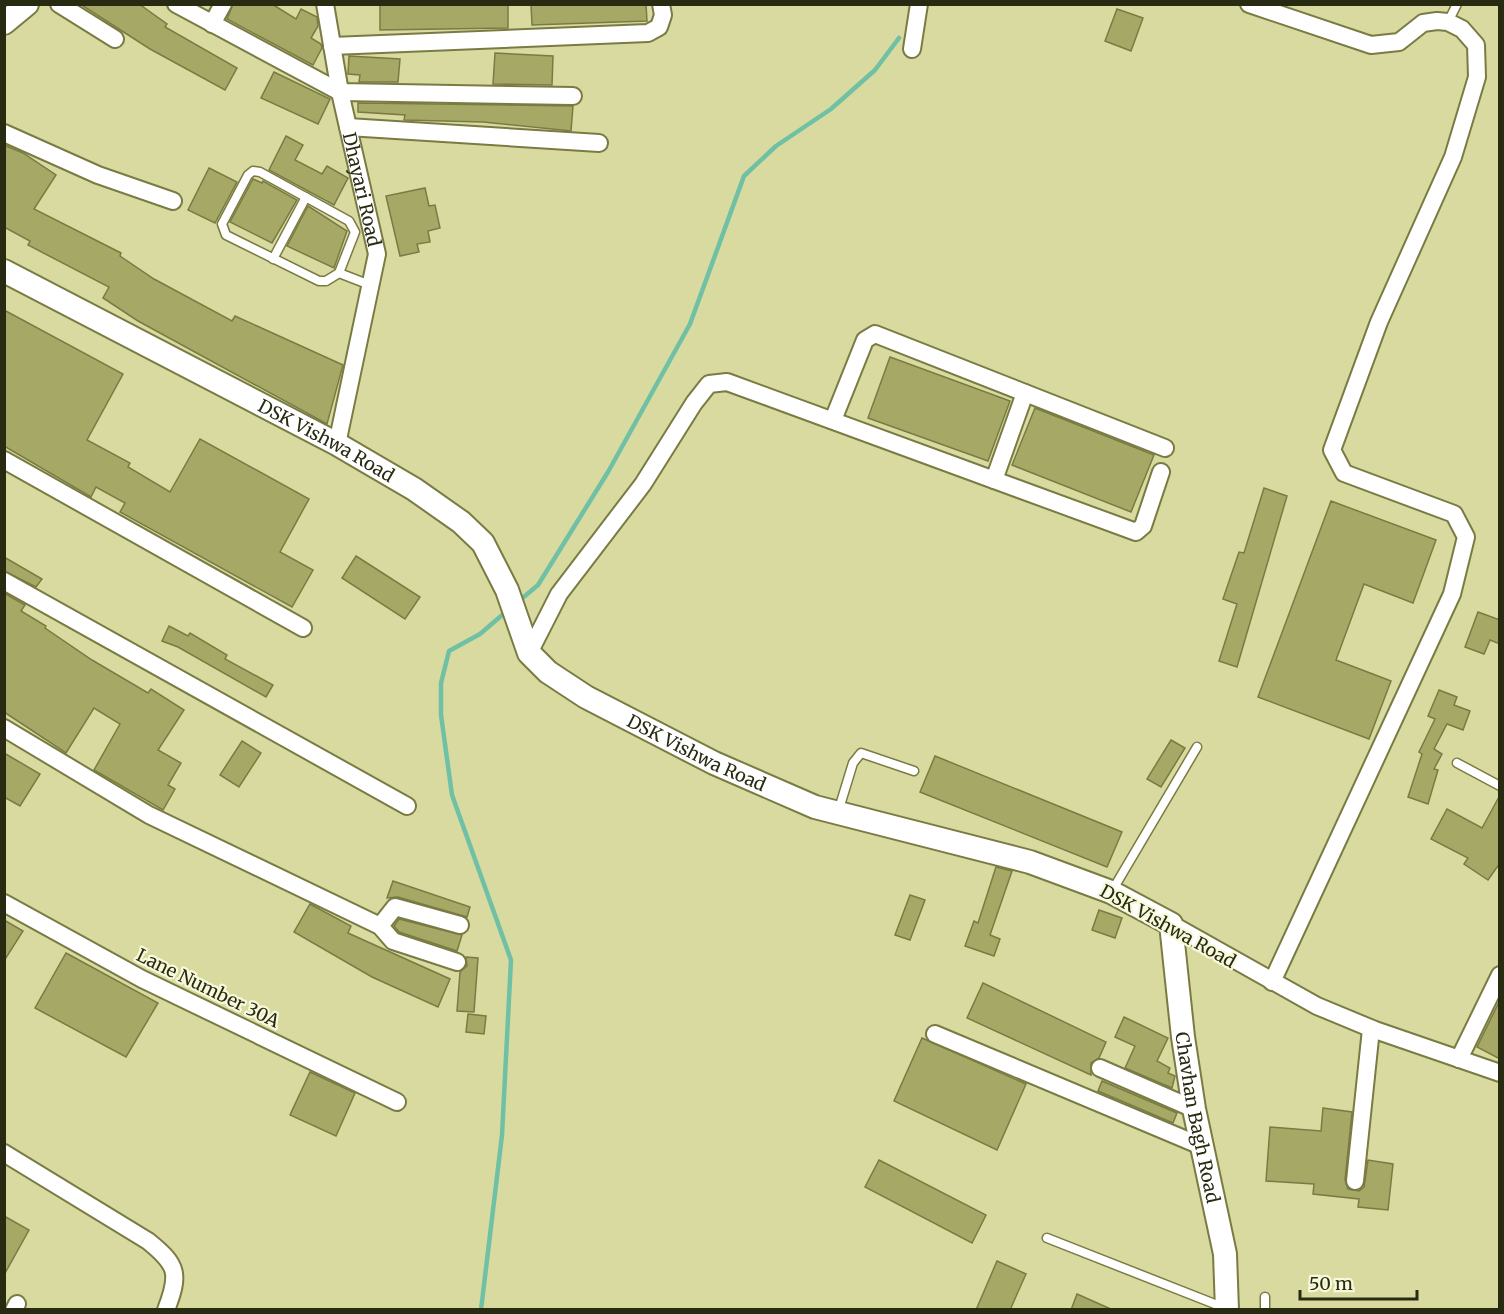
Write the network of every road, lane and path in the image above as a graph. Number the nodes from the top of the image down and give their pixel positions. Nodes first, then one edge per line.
1 (27, 4) edge
2 (59, 4) edge
3 (176, 4) edge
4 (223, 4) edge
5 (325, 4) edge
6 (661, 4) edge
7 (919, 4) edge
8 (1249, 4) edge
9 (1457, 4) edge
10 (1448, 22) junction
11 (4, 23) edge
12 (212, 24) junction
13 (115, 39) dead end
14 (332, 46) junction
15 (912, 49) dead end
16 (340, 92) junction
17 (573, 96) dead end
18 (348, 127) junction
19 (4, 133) edge
20 (599, 143) dead end
21 (306, 197) junction
22 (173, 201) dead end
23 (273, 259) junction
24 (4, 271) edge
25 (339, 273) junction
26 (370, 285) junction
27 (1025, 393) junction
28 (833, 420) junction
29 (338, 444) junction
30 (1166, 448) dead end
31 (4, 460) edge
32 (1161, 472) dead end
33 (994, 480) junction
34 (4, 581) edge
35 (303, 628) dead end
36 (526, 645) junction
37 (4, 728) edge
38 (1197, 747) dead end
39 (1457, 763) dead end
40 (914, 771) dead end
41 (1500, 786) edge
42 (407, 806) dead end
43 (838, 813) junction
44 (1111, 892) junction
45 (4, 903) edge
46 (1171, 924) junction
47 (460, 925) dead end
48 (380, 926) junction
49 (457, 962) dead end
50 (1500, 975) edge
51 (1272, 982) junction
52 (1493, 1002) edge
53 (1371, 1029) junction
54 (935, 1034) dead end
55 (1459, 1059) junction
56 (1100, 1068) dead end
57 (1500, 1073) edge
58 (397, 1102) dead end
59 (1194, 1109) junction
60 (1201, 1146) junction
61 (4, 1153) edge
62 (1355, 1181) dead end
63 (1047, 1238) dead end
64 (1265, 1297) dead end
65 (166, 1310) edge
66 (1227, 1310) edge
67 (1265, 1310) edge

1 - 11 street
2 - 13 street
3 - 12 street
4 - 12 street
5 - 14 street, Dhayari Road
6 - 14 street
7 - 15 street
8 - 10 street
9 - 10 lane
10 - 51 street
12 - 16 street
14 - 16 street, Dhayari Road
16 - 17 street
16 - 18 street, Dhayari Road
18 - 20 street
18 - 26 street, Dhayari Road
19 - 22 street
21 - 23 lane
21 - 23 lane
21 - 25 lane
23 - 25 lane
24 - 29 street, DSK Vishwa Road
25 - 26 lane
26 - 29 street, Dhayari Road
27 - 28 street
27 - 30 street
27 - 33 street
28 - 33 street
28 - 36 street
29 - 36 street, DSK Vishwa Road
31 - 35 street
32 - 33 street
34 - 42 street
36 - 43 street, DSK Vishwa Road
37 - 48 street
38 - 44 lane
39 - 41 lane
40 - 43 lane
43 - 44 street, DSK Vishwa Road
44 - 46 street, DSK Vishwa Road
45 - 58 street, Lane Number 30A
46 - 51 street, DSK Vishwa Road
46 - 59 street, Chavhan Bagh Road
47 - 48 street
48 - 49 street
50 - 52 street
51 - 53 street, DSK Vishwa Road
52 - 55 street
53 - 55 street, DSK Vishwa Road
53 - 62 street
54 - 60 street
55 - 57 street, DSK Vishwa Road
56 - 59 street
59 - 60 street, Chavhan Bagh Road
60 - 66 street, Chavhan Bagh Road
61 - 65 street
63 - 66 lane
64 - 67 lane

